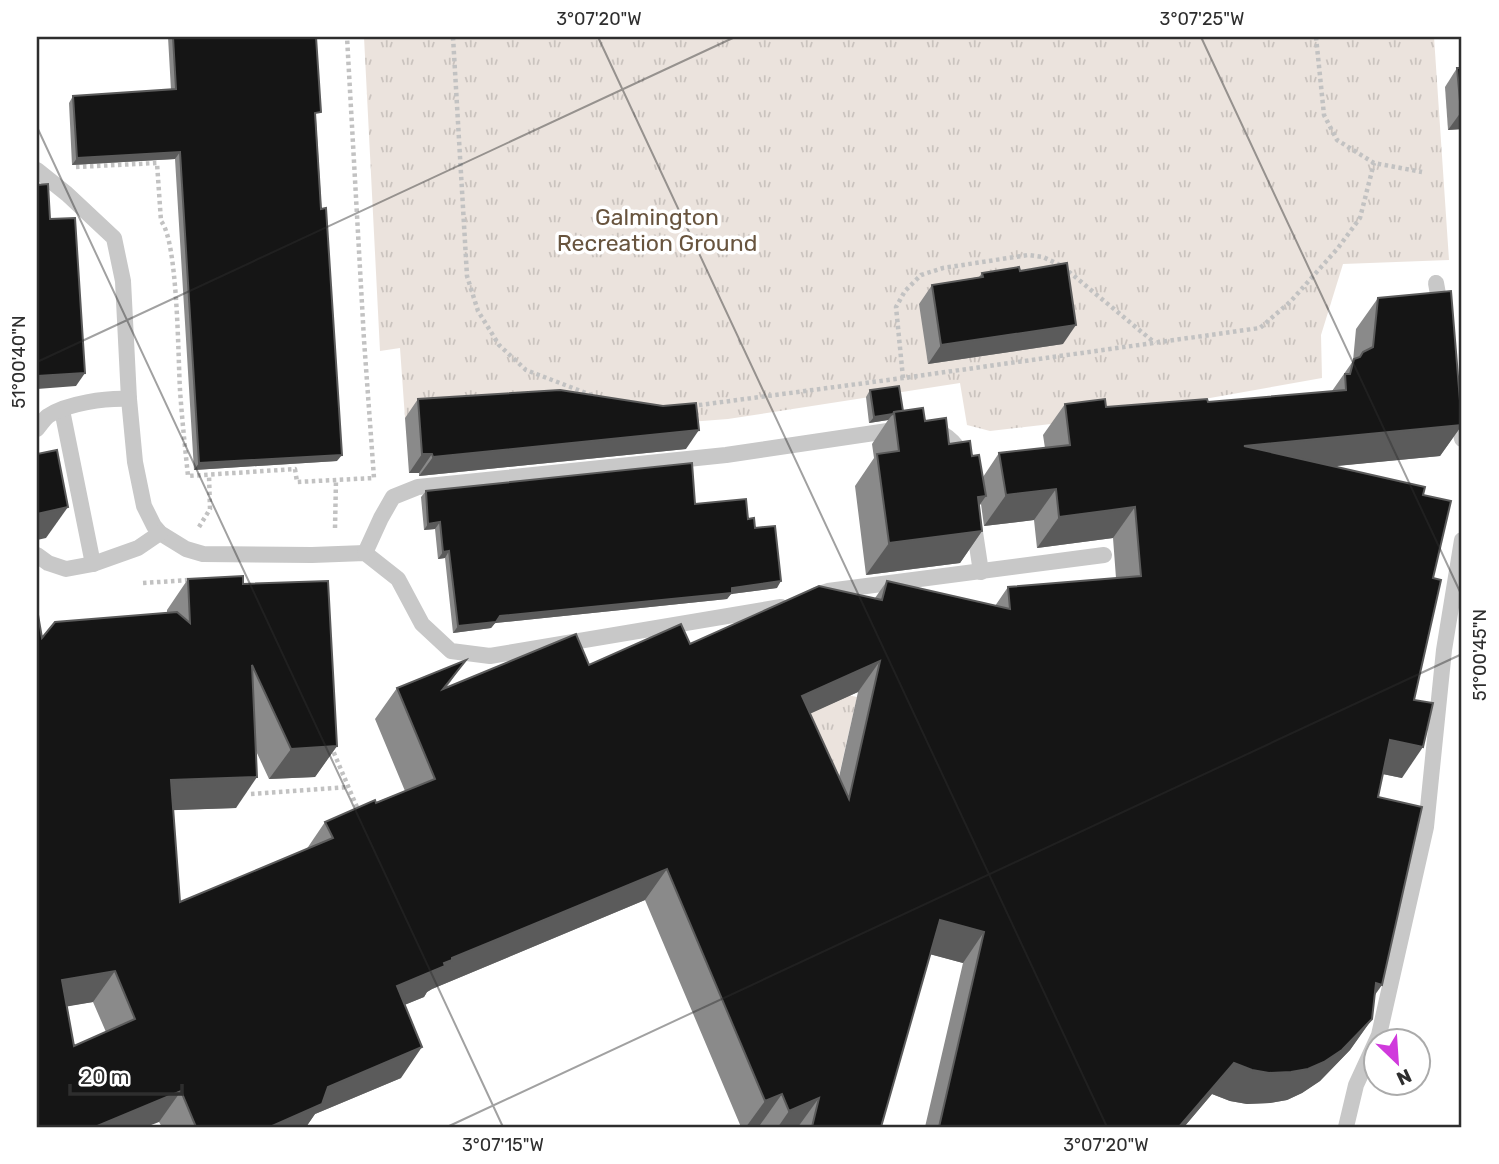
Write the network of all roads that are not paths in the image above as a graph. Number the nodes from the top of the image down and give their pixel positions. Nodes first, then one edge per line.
1 (37, 170) edge
2 (1436, 283) dead end
3 (1443, 322) edge
4 (129, 399) junction
5 (1456, 400) edge
6 (62, 410) junction
7 (37, 429) edge
8 (1462, 439) edge
9 (967, 484) edge
10 (971, 509) edge
11 (160, 533) junction
12 (1462, 540) edge
13 (365, 553) junction
14 (37, 555) edge
15 (1104, 555) edge
16 (93, 564) junction
17 (981, 572) junction
18 (1346, 1127) edge

1 - 4 lane
2 - 3 lane
4 - 6 lane
4 - 11 lane
5 - 8 lane
6 - 7 lane
6 - 16 lane
9 - 13 lane
10 - 17 lane
11 - 13 lane
11 - 16 lane
12 - 18 lane
13 - 17 lane
14 - 16 lane
15 - 17 lane

